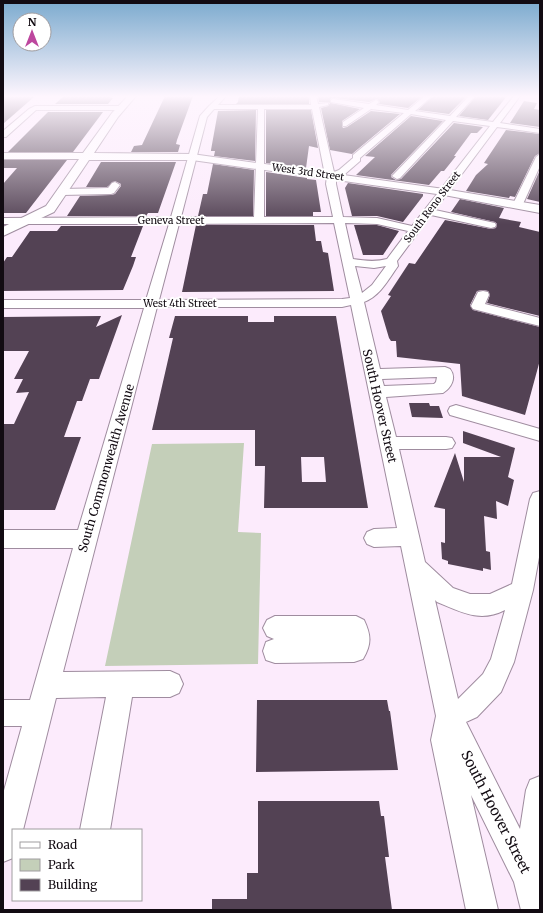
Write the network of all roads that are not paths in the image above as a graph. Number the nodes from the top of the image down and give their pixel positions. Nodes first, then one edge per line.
1 (100, 139) edge
2 (197, 139) edge
3 (260, 139) edge
4 (325, 139) edge
5 (378, 139) edge
6 (432, 139) edge
7 (484, 139) edge
8 (3, 156) edge
9 (87, 156) junction
10 (192, 157) junction
11 (356, 157) junction
12 (540, 157) edge
13 (335, 165) junction
14 (260, 166) junction
15 (398, 176) dead end
16 (115, 185) dead end
17 (62, 192) junction
18 (444, 192) junction
19 (518, 204) junction
20 (540, 209) edge
21 (429, 212) junction
22 (174, 220) junction
23 (259, 220) junction
24 (338, 220) junction
25 (3, 221) edge
26 (28, 221) junction
27 (491, 225) dead end
28 (423, 226) junction
29 (3, 232) edge
30 (347, 261) junction
31 (391, 261) junction
32 (483, 295) dead end
33 (357, 300) junction
34 (152, 303) junction
35 (3, 304) edge
36 (540, 322) edge
37 (373, 374) junction
38 (378, 392) junction
39 (456, 410) dead end
40 (540, 436) edge
41 (446, 443) dead end
42 (389, 444) junction
43 (540, 499) edge
44 (409, 537) junction
45 (374, 538) dead end
46 (3, 539) edge
47 (86, 539) junction
48 (415, 566) junction
49 (522, 590) junction
50 (356, 628) dead end
51 (275, 640) dead end
52 (170, 684) dead end
53 (47, 685) junction
54 (121, 685) junction
55 (3, 713) edge
56 (39, 713) junction
57 (449, 716) junction
58 (540, 790) edge
59 (10, 796) edge
60 (96, 829) edge
61 (7, 845) edge
62 (529, 879) junction
63 (482, 910) edge
64 (537, 910) edge

1 - 9 main road
2 - 10 street, South Commonwealth Avenue
3 - 14 street
4 - 13 street, South Hoover Street
5 - 11 street
6 - 15 street
7 - 18 street, South Reno Street
8 - 9 main road, West 3rd Street
9 - 10 main road, West 3rd Street
9 - 17 main road
10 - 14 main road, West 3rd Street
10 - 22 street, South Commonwealth Avenue
11 - 13 street
11 - 13 street
12 - 19 street
13 - 14 main road, West 3rd Street
13 - 18 main road, West 3rd Street
13 - 24 street, South Hoover Street
14 - 23 street
16 - 17 street
17 - 26 main road
18 - 19 main road, West 3rd Street
18 - 21 street, South Reno Street
19 - 20 main road, West 3rd Street
21 - 27 street
21 - 28 street, South Reno Street
22 - 23 street, Geneva Street
22 - 26 street, Geneva Street
22 - 34 street, South Commonwealth Avenue
23 - 24 street, Geneva Street
24 - 28 street, Geneva Street
24 - 30 street, South Hoover Street
25 - 26 street, Geneva Street
26 - 29 main road
28 - 31 street, South Reno Street
30 - 31 street
30 - 33 street, South Hoover Street
31 - 33 street, South Reno Street
32 - 36 street
33 - 34 street, West 4th Street
33 - 37 street, South Hoover Street
34 - 35 street, West 4th Street
34 - 47 street, South Commonwealth Avenue
37 - 38 street, South Hoover Street
37 - 38 street
38 - 42 street, South Hoover Street
39 - 40 street
41 - 42 street
42 - 44 street, South Hoover Street
43 - 49 street
44 - 45 street
44 - 48 street, South Hoover Street
46 - 47 street
47 - 53 street, South Commonwealth Avenue
48 - 49 street
48 - 57 street, South Hoover Street
49 - 57 street
50 - 51 street
52 - 54 street
53 - 54 street
53 - 56 street, South Commonwealth Avenue
54 - 60 street
55 - 56 street
56 - 59 street, South Commonwealth Avenue
57 - 62 street, South Hoover Street
57 - 63 street, South Hoover Street
58 - 62 street
59 - 61 street, South Commonwealth Avenue
62 - 64 street, South Hoover Street

